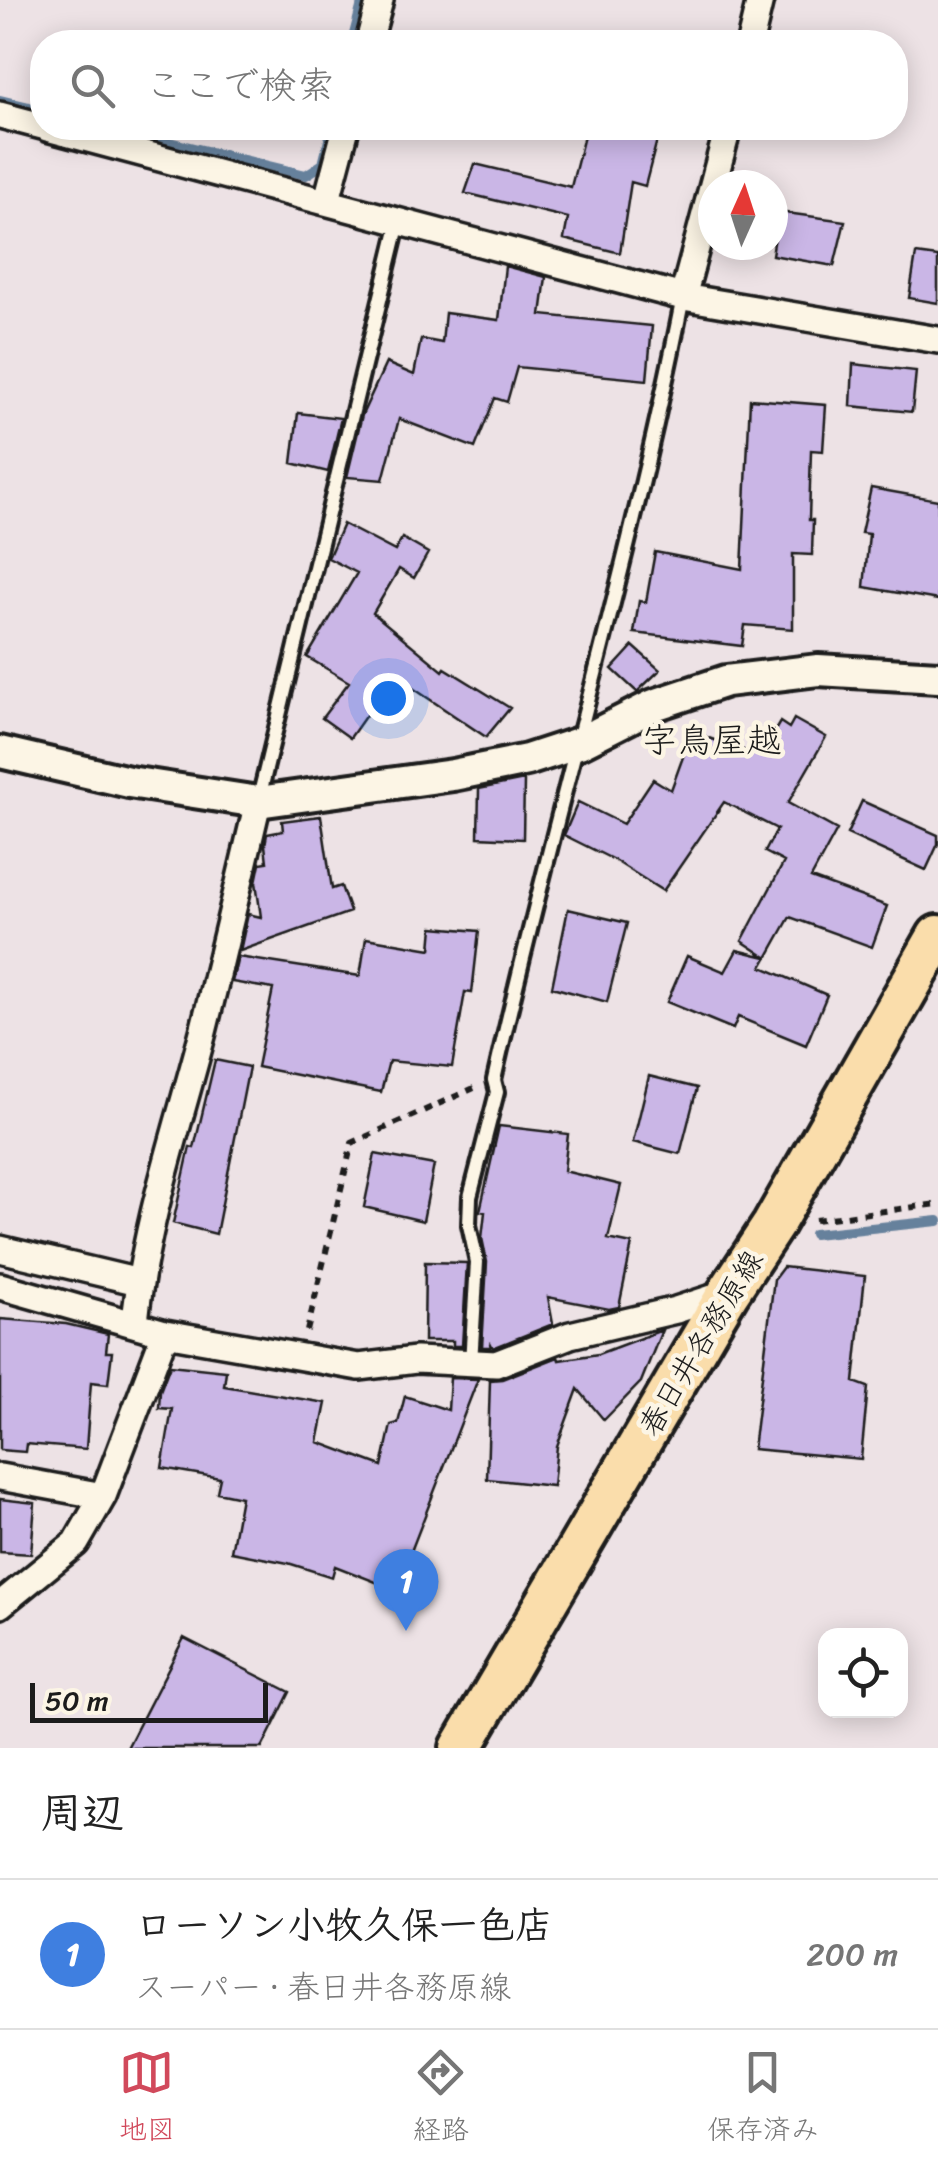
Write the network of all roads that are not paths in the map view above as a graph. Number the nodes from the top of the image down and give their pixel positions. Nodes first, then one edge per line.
1 (380, 0) edge
2 (760, 0) edge
3 (371, 30) edge
4 (753, 30) edge
5 (0, 115) edge
6 (30, 123) edge
7 (95, 140) edge
8 (343, 140) edge
9 (725, 140) edge
10 (327, 200) junction
11 (399, 222) junction
12 (683, 297) junction
13 (938, 340) edge
14 (938, 678) edge
15 (579, 743) junction
16 (0, 752) edge
17 (258, 802) junction
18 (938, 936) edge
19 (0, 1249) edge
20 (139, 1282) junction
21 (0, 1286) edge
22 (728, 1293) junction
23 (134, 1322) junction
24 (165, 1333) junction
25 (471, 1363) junction
26 (0, 1477) edge
27 (103, 1496) junction
28 (0, 1605) edge
29 (461, 1748) edge

1 - 3 street
2 - 4 street
5 - 6 street
7 - 10 street
8 - 10 street
9 - 12 street
10 - 11 street
11 - 12 street
11 - 17 lane
12 - 13 street
12 - 15 lane
14 - 15 street
15 - 17 street
15 - 25 lane
16 - 17 street
17 - 20 street
18 - 22 main road, 春日井各務原線
19 - 20 street
20 - 23 street
21 - 23 street
22 - 25 street
22 - 29 main road, 春日井各務原線
23 - 24 street
24 - 25 street
24 - 27 street
26 - 27 street
27 - 28 street

